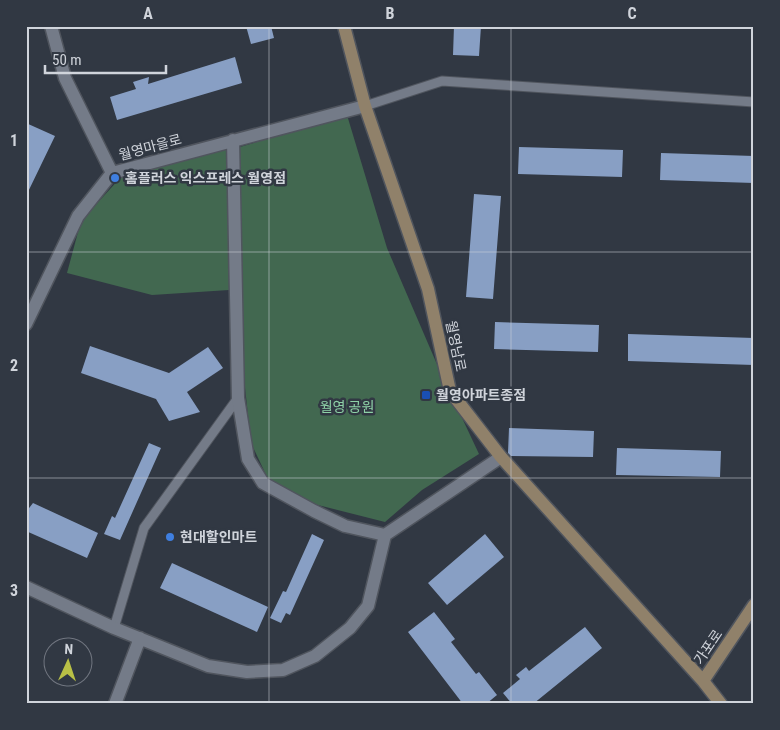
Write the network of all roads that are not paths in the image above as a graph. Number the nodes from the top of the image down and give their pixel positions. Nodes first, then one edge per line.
1 (51, 26) edge
2 (344, 26) edge
3 (754, 102) edge
4 (365, 106) junction
5 (233, 140) junction
6 (112, 173) junction
7 (26, 324) edge
8 (238, 398) junction
9 (501, 457) junction
10 (385, 535) junction
11 (26, 587) edge
12 (754, 605) edge
13 (114, 628) junction
14 (140, 638) junction
15 (703, 681) junction
16 (115, 704) edge
17 (721, 704) edge

1 - 6 street
2 - 4 main road, 월영남로
3 - 4 lane
4 - 5 street, 월영마을로
4 - 9 main road, 월영남로
5 - 6 street, 월영마을로
5 - 8 street
6 - 7 street, 월영마을로
8 - 10 street
8 - 13 lane
9 - 10 street
9 - 15 main road, 월영남로
10 - 14 street
11 - 13 street
12 - 15 main road, 가포로
13 - 14 street
14 - 16 street
15 - 17 main road, 가포로

